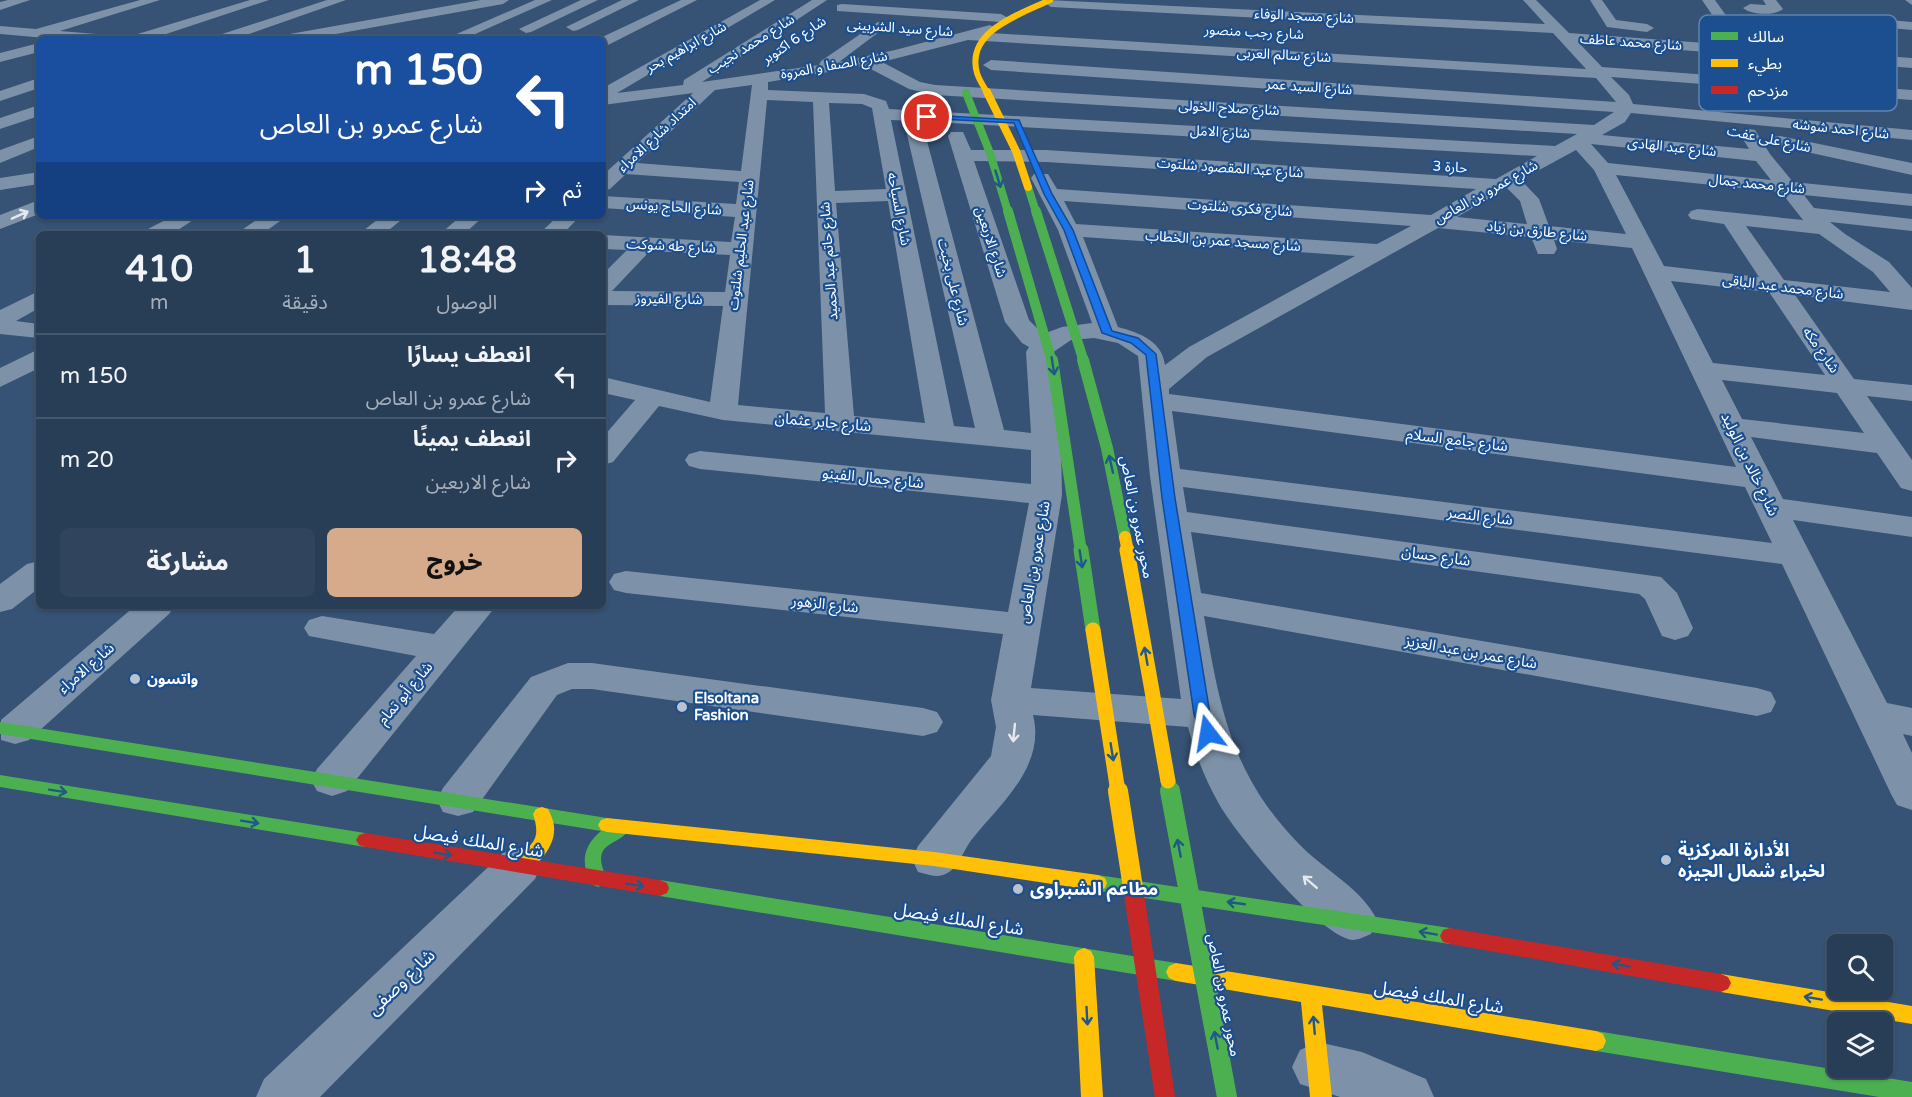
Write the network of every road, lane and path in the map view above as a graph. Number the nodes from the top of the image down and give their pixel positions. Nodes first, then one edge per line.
1 (24, 0) edge
2 (154, 0) edge
3 (263, 0) edge
4 (426, 0) edge
5 (503, 0) edge
6 (546, 0) edge
7 (592, 0) edge
8 (691, 0) edge
9 (769, 0) edge
10 (821, 0) edge
11 (940, 0) edge
12 (1027, 0) edge
13 (1528, 0) edge
14 (1596, 0) edge
15 (1707, 0) edge
16 (1769, 0) edge
17 (1052, 1) edge
18 (332, 4) edge
19 (848, 4) edge
20 (0, 6) edge
21 (634, 6) edge
22 (984, 6) dead end
23 (293, 7) dead end
24 (661, 7) edge
25 (721, 8) dead end
26 (122, 9) junction
27 (470, 10) dead end
28 (750, 11) junction
29 (1211, 11) junction
30 (35, 12) dead end
31 (922, 13) junction
32 (512, 14) junction
33 (214, 15) junction
34 (1728, 15) edge
35 (1751, 15) edge
36 (1828, 15) edge
37 (1875, 15) edge
38 (971, 16) junction
39 (1306, 16) junction
40 (828, 17) dead end
41 (1019, 19) junction
42 (1044, 20) dead end
43 (492, 22) junction
44 (696, 22) dead end
45 (1410, 22) junction
46 (726, 24) junction
47 (855, 24) dead end
48 (1897, 25) edge
49 (385, 26) junction
50 (1912, 26) edge
51 (352, 27) junction
52 (443, 29) edge
53 (1665, 29) dead end
54 (4, 32) edge
55 (1561, 33) junction
56 (512, 35) dead end
57 (556, 35) dead end
58 (49, 36) edge
59 (146, 36) edge
60 (231, 36) edge
61 (273, 36) edge
62 (301, 36) edge
63 (367, 36) edge
64 (582, 36) edge
65 (970, 36) junction
66 (668, 37) dead end
67 (1201, 39) junction
68 (36, 40) edge
69 (606, 40) edge
70 (698, 40) junction
71 (36, 41) edge
72 (854, 43) junction
73 (919, 45) junction
74 (1305, 45) junction
75 (1699, 45) edge
76 (1897, 48) edge
77 (1912, 49) edge
78 (1413, 52) junction
79 (640, 54) dead end
80 (1581, 54) junction
81 (670, 56) junction
82 (955, 57) dead end
83 (0, 58) edge
84 (866, 60) junction
85 (1897, 62) edge
86 (1699, 63) edge
87 (1912, 63) edge
88 (991, 65) junction
89 (820, 68) junction
90 (1508, 68) junction
91 (612, 71) dead end
92 (1599, 72) junction
93 (639, 73) junction
94 (956, 73) dead end
95 (761, 78) junction
96 (36, 80) edge
97 (1699, 80) edge
98 (36, 81) edge
99 (36, 81) edge
100 (0, 84) edge
101 (711, 85) junction
102 (1515, 86) dead end
103 (681, 89) junction
104 (0, 90) edge
105 (1652, 93) dead end
106 (1897, 94) edge
107 (1008, 95) junction
108 (1912, 95) edge
109 (0, 96) edge
110 (606, 96) edge
111 (628, 96) junction
112 (606, 98) edge
113 (821, 98) junction
114 (1621, 99) junction
115 (1699, 109) edge
116 (1718, 111) edge
117 (35, 114) edge
118 (606, 114) edge
119 (883, 120) junction
120 (0, 124) edge
121 (914, 126) junction
122 (1018, 127) junction
123 (954, 128) junction
124 (1749, 134) junction
125 (1912, 135) edge
126 (1579, 140) junction
127 (36, 142) edge
128 (1394, 148) junction
129 (963, 155) junction
130 (1032, 156) junction
131 (1762, 156) junction
132 (1852, 156) junction
133 (0, 157) edge
134 (621, 168) junction
135 (1602, 168) junction
136 (1912, 169) edge
137 (749, 177) junction
138 (36, 178) edge
139 (1510, 179) junction
140 (606, 182) edge
141 (3, 184) edge
142 (1787, 187) junction
143 (897, 194) junction
144 (1048, 194) junction
145 (1885, 197) junction
146 (825, 198) junction
147 (1912, 200) edge
148 (606, 202) edge
149 (36, 207) edge
150 (745, 211) junction
151 (1808, 213) junction
152 (1698, 215) dead end
153 (184, 219) edge
154 (272, 219) edge
155 (392, 219) edge
156 (470, 219) edge
157 (567, 219) edge
158 (1730, 219) junction
159 (1433, 221) junction
160 (0, 223) edge
161 (1912, 225) edge
162 (1823, 228) junction
163 (1069, 230) junction
164 (162, 231) edge
165 (252, 231) edge
166 (374, 231) edge
167 (455, 231) edge
168 (553, 231) edge
169 (1543, 241) junction
170 (606, 242) edge
171 (1640, 242) junction
172 (645, 244) junction
173 (740, 249) junction
174 (1378, 251) junction
175 (1869, 257) junction
176 (1901, 261) dead end
177 (1655, 272) junction
178 (606, 284) edge
179 (1776, 286) junction
180 (606, 298) edge
181 (735, 299) junction
182 (36, 300) edge
183 (1912, 303) edge
184 (0, 320) edge
185 (0, 327) edge
186 (36, 331) edge
187 (1108, 333) junction
188 (1213, 342) junction
189 (1044, 345) junction
190 (1144, 347) junction
191 (36, 359) edge
192 (1703, 370) junction
193 (0, 380) edge
194 (1845, 385) junction
195 (606, 386) edge
196 (1912, 393) edge
197 (1156, 394) junction
198 (652, 397) junction
199 (723, 412) junction
200 (840, 424) junction
201 (1731, 426) junction
202 (612, 433) edge
203 (941, 433) junction
204 (992, 438) junction
205 (1046, 443) junction
206 (1894, 444) edge
207 (606, 448) edge
208 (700, 460) dead end
209 (1165, 476) junction
210 (1757, 479) junction
211 (1912, 482) edge
212 (1046, 495) junction
213 (1771, 507) junction
214 (1172, 520) junction
215 (1912, 527) edge
216 (1795, 556) junction
217 (36, 573) edge
218 (626, 582) dead end
219 (0, 601) edge
220 (1185, 601) junction
221 (153, 609) edge
222 (475, 609) edge
223 (1024, 626) junction
224 (322, 628) dead end
225 (1675, 628) dead end
226 (442, 648) junction
227 (1010, 700) junction
228 (1757, 702) dead end
229 (1202, 714) junction
230 (1873, 715) junction
231 (923, 722) dead end
232 (1912, 722) edge
233 (8, 729) edge
234 (332, 780) junction
235 (0, 781) edge
236 (1912, 794) edge
237 (458, 800) junction
238 (542, 814) junction
239 (622, 827) junction
240 (934, 860) junction
241 (519, 866) junction
242 (598, 879) junction
243 (1354, 920) junction
244 (1083, 957) junction
245 (1311, 995) junction
246 (1912, 1015) edge
247 (1320, 1082) edge
248 (1912, 1092) edge
249 (1081, 1093) edge
250 (283, 1097) edge
251 (1166, 1097) edge
252 (1227, 1097) edge
253 (1407, 1097) edge

1 - 20 street
2 - 26 street
3 - 33 street
4 - 51 street
5 - 49 street
6 - 32 street
7 - 56 street
8 - 24 street
9 - 28 street, شارع ابراهيم بحر
10 - 103 street, شارع محمد نجيب
11 - 31 street
12 - 82 main road
13 - 55 street
14 - 53 street
15 - 34 street
16 - 35 street
17 - 29 street, شارع مسجد الوفاء
17 - 41 street, شارع الصفا و المروة
252 -> 17 main road, محور عمرو بن العاص, bridge
18 - 23 street
18 - 60 street
18 - 61 street
19 - 31 street
19 - 40 street, شارع 6 اكتوبر
20 - 30 street
21 - 24 street
21 - 57 street
21 - 64 street
22 - 38 street
24 - 69 street
25 - 28 street
26 - 33 street
26 - 58 street
27 - 32 street
28 - 46 street, شارع ابراهيم بحر
29 - 39 street, شارع مسجد الوفاء
29 - 67 street
31 - 38 street
32 - 43 street
33 - 59 street
36 - 37 street
38 - 41 street
39 - 45 street, شارع مسجد الوفاء
39 - 74 street
41 - 42 street
41 - 65 street, شارع الصفا و المروة
43 - 52 street
43 - 52 street
44 - 46 street
45 - 55 street, شارع مسجد الوفاء
45 - 78 street
46 - 70 street, شارع ابراهيم بحر
47 - 72 street, شارع سيد الشربينى
48 - 50 street
49 - 51 street
49 - 52 street
49 - 63 street
51 - 62 street
54 - 68 street
55 - 75 street, شارع محمد عاطف
55 - 80 street
65 - 67 street, شارع سالم العربى
65 - 73 street, شارع الصفا و المروة
65 - 73 street, شارع سيد الشربينى
65 - 88 street
66 - 70 street
67 - 74 street, شارع سالم العربى
70 - 81 street, شارع ابراهيم بحر
71 - 83 street
72 - 73 street
72 - 89 street
73 - 84 street, شارع الصفا و المروة
74 - 78 street, شارع سالم العربى
76 - 77 street
78 - 90 street, شارع سالم العربى
79 - 81 street
80 - 86 street
80 - 92 street
81 - 93 street, شارع ابراهيم بحر
84 - 89 street, شارع الصفا و المروة
84 - 107 street, شارع صلاح الخولى
85 - 87 street, شارع محمد عاطف
88 - 107 street
88 - 114 street, شارع السيد عمر
89 - 95 street, شارع الصفا و المروة
90 - 92 street, شارع سالم العربى
90 - 102 street
91 - 93 street
92 - 97 street, شارع سالم العربى
92 - 114 street
93 - 110 street, شارع ابراهيم بحر
94 -> 251 main road, bridge
95 - 101 street, شارع الصفا و المروة
95 - 113 street
95 - 137 street, شارع عبد الحليم شلتوت
96 - 100 street
98 - 104 street
99 - 109 street
101 - 103 street, شارع الصفا و المروة
101 - 134 street, امتداد شارع الامراء
103 - 111 street, شارع الصفا و المروة
105 - 114 street
106 - 108 street, شارع سالم العربى
107 - 122 street
107 - 126 street, شارع صلاح الخولى
111 - 112 street, شارع الصفا و المروة
111 - 118 street
113 - 119 street
113 - 146 street, شارع حاتم عبد الحميد
114 - 115 street, شارع احمد شوشه
114 - 124 street, شارع على عفت
114 - 126 street, شارع عمرو بن العاص
116 - 125 street, شارع احمد شوشه
117 - 120 street
119 - 121 street
119 - 122 street
119 - 143 street, شارع السياحه
121 - 123 street
121 - 204 street, شارع على بخيت
122 - 123 street
122 - 128 street
122 - 130 street
123 - 129 street, شارع الاربعين
124 - 131 street
124 - 132 street, شارع على عفت
126 - 128 street
126 - 131 street, شارع عبد الهادى
126 - 135 street, شارع خالد بن الوليد
126 - 139 street, شارع عمرو بن العاص
127 - 133 street
128 - 139 street, حارة 3
129 - 130 street, شارع عبد المقصود شلتوت
129 - 189 street, شارع الاربعين
130 - 139 street, شارع عبد المقصود شلتوت
130 - 144 street
131 - 142 street
132 - 136 street, شارع على عفت
132 - 145 street
134 - 137 street
134 - 140 street, امتداد شارع الامراء
135 - 142 street, شارع محمد جمال
135 - 171 street, شارع خالد بن الوليد
137 - 150 street, شارع عبد الحليم شلتوت
138 - 141 street
139 - 159 street, شارع عمرو بن العاص
139 - 169 street
142 - 145 street, شارع محمد جمال
142 - 151 street
143 - 146 street
143 - 203 street, شارع السياحه
144 - 159 street, شارع فكرى شلتوت
144 - 163 street
145 - 147 street, شارع محمد جمال
146 - 200 street, شارع حاتم عبد الحميد
148 - 150 street, شارع الحاج يونس
160 -> 149 street
150 - 173 street, شارع عبد الحليم شلتوت
151 - 161 street
151 - 162 street
152 - 158 street
153 - 164 street
154 - 165 street
155 - 166 street
156 - 167 street
157 - 168 street
158 - 162 street
158 - 179 street, شارع مكه
159 - 169 street, شارع طارق بن زياد
159 - 174 street, شارع عمرو بن العاص
162 - 175 street
163 - 174 street, شارع مسجد عمر بن الخطاب
163 - 187 street
169 - 171 street, شارع طارق بن زياد
170 - 172 street, شارع طه شوكت
171 - 177 street, شارع خالد بن الوليد
172 - 173 street, شارع طه شوكت
172 - 178 street
173 - 181 street, شارع عبد الحليم شلتوت
174 - 188 street, شارع عمرو بن العاص
175 - 176 street
175 - 183 street
177 - 179 street, شارع محمد عبد الباقى
177 - 192 street, شارع خالد بن الوليد
179 - 183 street, شارع محمد عبد الباقى
179 - 194 street, شارع مكه
180 - 181 street, شارع الفيروز
181 - 199 street, شارع عبد الحليم شلتوت
182 - 184 street
185 - 186 street
187 - 189 street, شارع عمرو بن العاص
187 - 190 street, شارع عمرو بن العاص
188 - 190 street, شارع عمرو بن العاص
188 - 197 street, شارع عمرو بن العاص
189 - 205 street, شارع عمرو بن العاص
190 - 197 street
191 - 193 street
192 - 194 street
192 - 201 street, شارع خالد بن الوليد
194 - 196 street
194 - 206 street, شارع مكه
195 - 198 street, شارع جابر عثمان
197 - 209 street
197 - 210 street, شارع جامع السلام
198 - 199 street, شارع جابر عثمان
198 - 202 street
199 - 200 street, شارع جابر عثمان
200 - 203 street, شارع جابر عثمان
201 - 206 street
201 - 210 street, شارع خالد بن الوليد
202 - 207 street
203 - 204 street, شارع جابر عثمان
204 - 205 street, شارع جابر عثمان
205 - 212 street, شارع عمرو بن العاص
206 - 211 street, شارع مكه
208 - 212 street, شارع جمال الفينو
209 - 214 street
209 - 216 street, شارع النصر
210 - 213 street, شارع خالد بن الوليد
212 - 223 street, شارع عمرو بن العاص
213 - 215 street
213 - 216 street, شارع خالد بن الوليد
214 - 220 street
214 - 225 street, شارع حسان
216 - 230 street, شارع خالد بن الوليد
217 - 219 street
218 - 223 street, شارع الزهور
220 - 228 street, شارع عمر بن عبد العزيز
220 - 229 street
221 - 233 street, شارع الامراء
222 - 226 street, شارع أبو تمام
223 - 227 street, شارع عمرو بن العاص
224 - 226 street
226 - 234 street, شارع أبو تمام
227 - 229 street
227 -> 240 street, شارع عمرو بن العاص
243 -> 229 street
230 - 232 street
230 - 236 street, شارع خالد بن الوليد
231 - 237 street
233 - 234 main road
234 - 237 main road
235 -> 241 main road, شارع الملك فيصل
237 - 238 main road
238 - 239 main road
238 - 241 main road
239 - 240 main road
239 - 242 main road
243 -> 240 main road
241 - 242 main road, شارع الملك فيصل
241 - 250 street, شارع وصفى
242 -> 244 main road, شارع الملك فيصل
246 -> 243 main road
244 - 245 main road, شارع الملك فيصل
244 -> 249 main road
247 -> 245 main road
245 - 248 main road, شارع الملك فيصل
247 - 253 street

